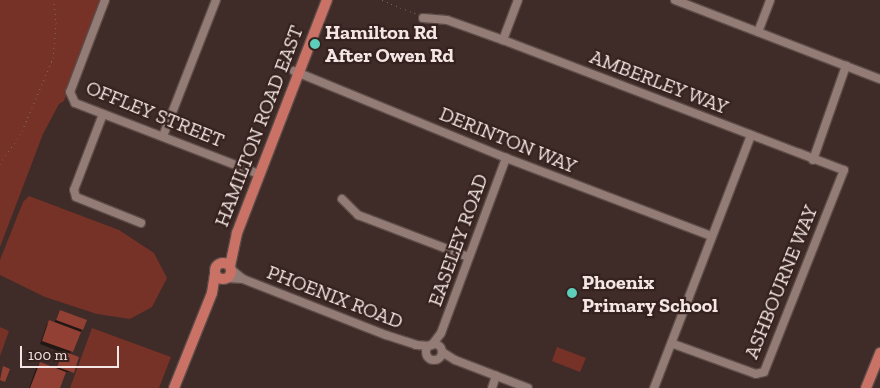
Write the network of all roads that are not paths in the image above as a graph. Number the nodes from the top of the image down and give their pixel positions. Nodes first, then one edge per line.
1 (105, 0) edge
2 (216, 0) edge
3 (322, 0) edge
4 (327, 0) edge
5 (518, 0) edge
6 (675, 0) edge
7 (770, 0) edge
8 (423, 18) road end
9 (758, 32) junction
10 (503, 40) junction
11 (846, 66) junction
12 (297, 72) junction
13 (880, 77) edge
14 (103, 114) junction
15 (751, 135) junction
16 (163, 136) junction
17 (506, 158) junction
18 (813, 160) junction
19 (844, 170) joint
20 (257, 173) junction
21 (342, 199) dead end
22 (141, 222) dead end
23 (711, 236) junction
24 (468, 257) junction
25 (228, 271) junction
26 (212, 293) junction
27 (441, 333) junction
28 (671, 343) junction
29 (416, 345) junction
30 (431, 345) junction
31 (441, 353) junction
32 (880, 353) edge
33 (427, 355) junction
34 (496, 376) junction
35 (174, 388) edge
36 (492, 388) edge
37 (528, 388) edge
38 (654, 388) edge
39 (866, 388) edge

1 - 14 street, OFFLEY STREET
2 - 16 street
3 - 12 main road, HAMILTON ROAD EAST
4 - 12 main road, HAMILTON ROAD EAST
5 - 10 street
6 - 9 street
7 - 9 street
8 - 10 street, AMBERLEY WAY
9 - 11 street
10 - 15 street, AMBERLEY WAY
11 - 13 street
11 - 18 street
12 - 17 street, DERINTON WAY
12 - 20 main road, HAMILTON ROAD EAST
14 - 16 street, OFFLEY STREET
14 - 22 street
15 - 18 street, AMBERLEY WAY
15 - 23 street
16 - 20 street, OFFLEY STREET
17 - 23 street, DERINTON WAY
17 - 24 street, EASELEY ROAD
18 - 19 street, AMBERLEY WAY
19 - 28 street, ASHBOURNE WAY
20 - 25 main road, HAMILTON ROAD EAST
21 - 24 street
23 - 28 street
24 - 27 street, EASELEY ROAD
25 - 26 main road
25 - 26 main road
25 - 29 street, PHOENIX ROAD
26 - 35 main road
27 - 30 street, EASELEY ROAD
27 - 31 street, EASELEY ROAD
28 - 38 street
29 - 30 street, PHOENIX ROAD
29 - 33 street, PHOENIX ROAD
30 - 31 street, PHOENIX ROAD
30 - 33 street
31 - 33 street
31 - 34 street
32 - 39 main road
34 - 36 street
34 - 37 street

